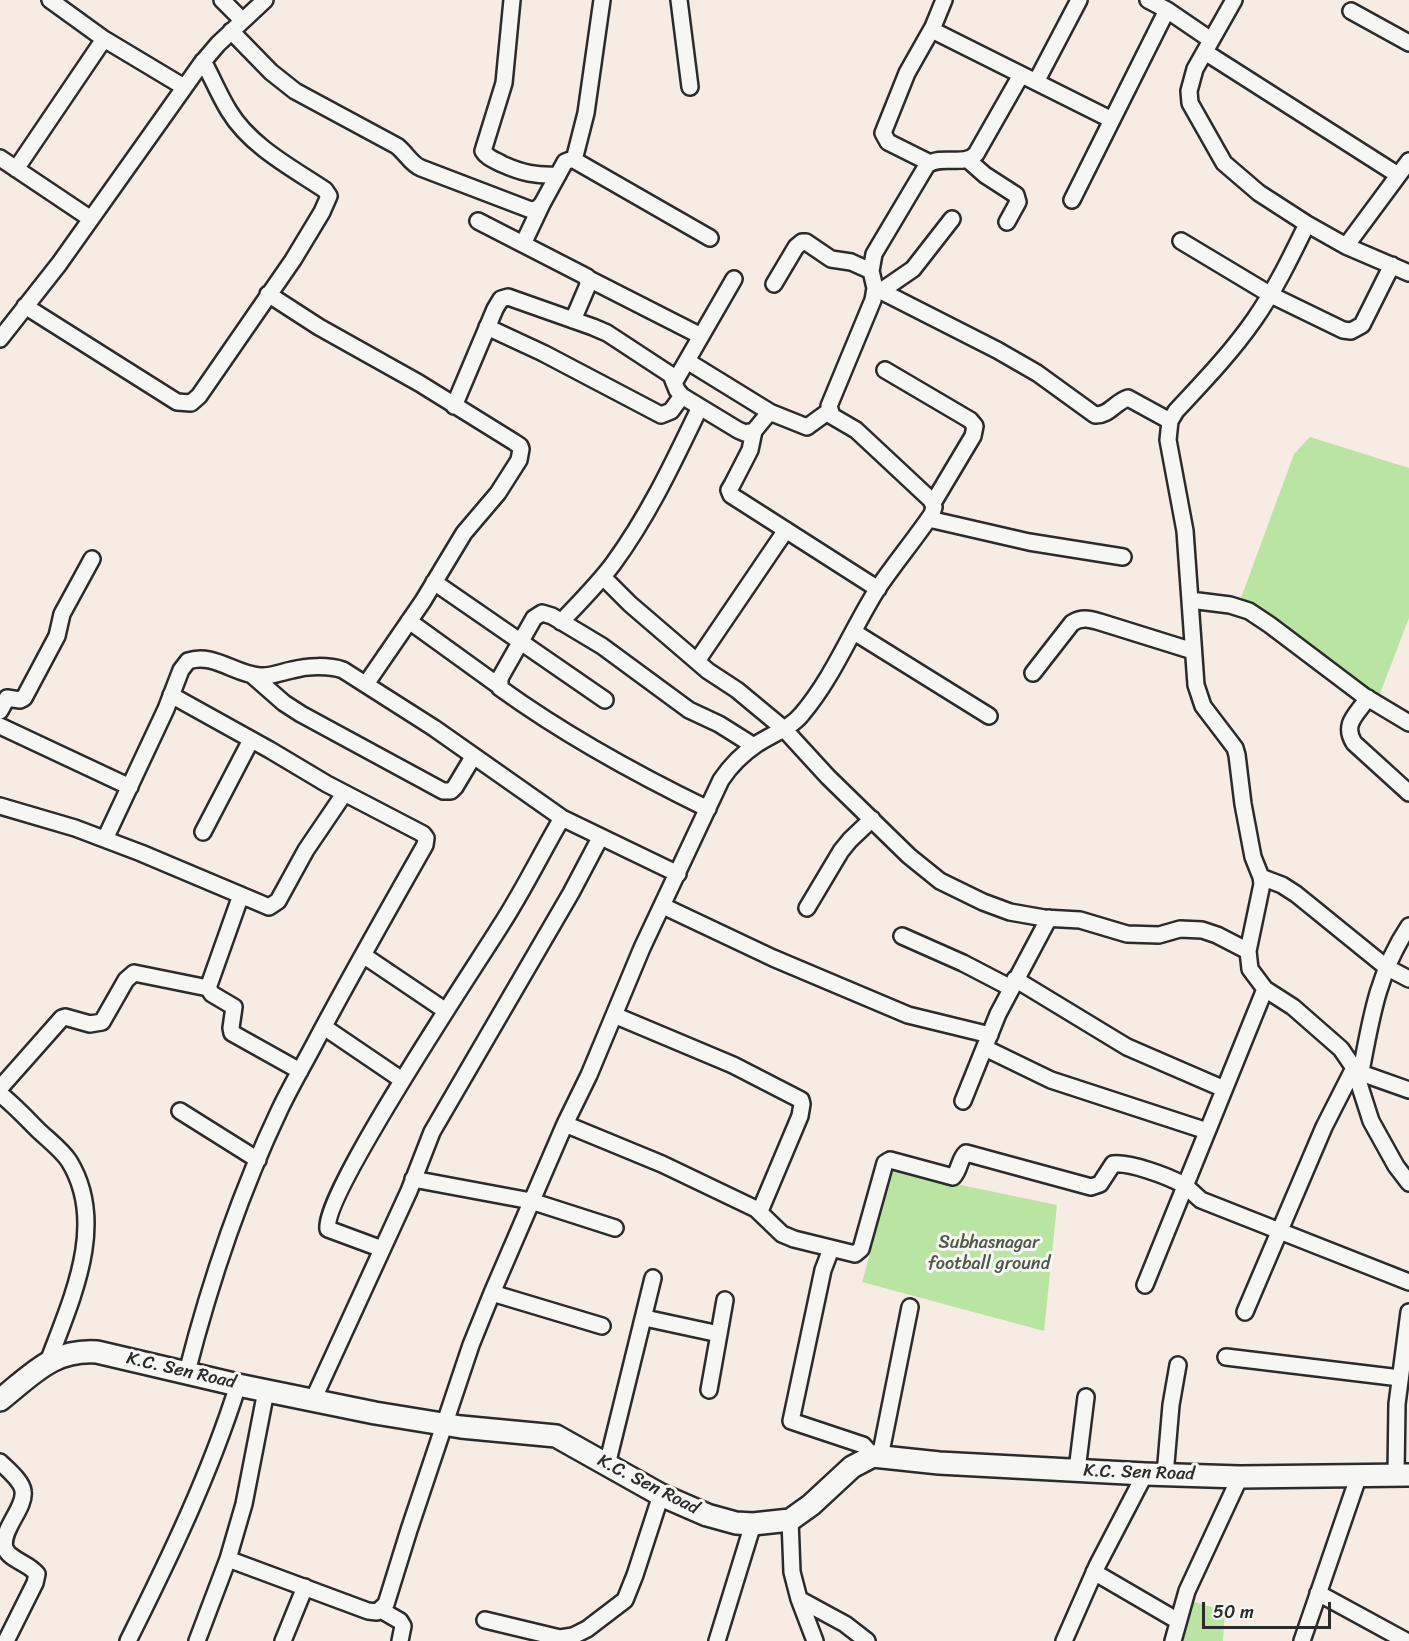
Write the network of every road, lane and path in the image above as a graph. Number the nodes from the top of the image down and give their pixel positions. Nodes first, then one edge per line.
1 (50, 0) edge
2 (222, 0) edge
3 (265, 0) edge
4 (512, 0) edge
5 (602, 0) edge
6 (679, 0) edge
7 (944, 0) edge
8 (1078, 0) edge
9 (1148, 0) edge
10 (1234, 0) edge
11 (1167, 10) junction
12 (1351, 11) dead end
13 (242, 20) junction
14 (933, 27) junction
15 (231, 31) junction
16 (104, 39) junction
17 (1409, 43) edge
18 (1208, 46) junction
19 (203, 61) junction
20 (1021, 75) junction
21 (1036, 82) junction
22 (184, 87) junction
23 (690, 87) dead end
24 (1112, 120) junction
25 (0, 158) edge
26 (574, 160) junction
27 (968, 160) junction
28 (1409, 161) edge
29 (930, 163) junction
30 (16, 169) junction
31 (558, 175) junction
32 (1398, 175) junction
33 (1072, 200) dead end
34 (542, 204) junction
35 (91, 219) junction
36 (952, 219) dead end
37 (478, 221) dead end
38 (1007, 222) dead end
39 (1307, 224) junction
40 (710, 238) dead end
41 (1181, 241) dead end
42 (523, 244) junction
43 (1346, 246) junction
44 (1392, 265) junction
45 (871, 271) junction
46 (1409, 273) edge
47 (589, 279) junction
48 (734, 279) dead end
49 (774, 284) dead end
50 (878, 289) junction
51 (268, 294) junction
52 (1271, 295) junction
53 (25, 306) junction
54 (573, 320) junction
55 (487, 327) junction
56 (701, 336) junction
57 (0, 339) edge
58 (687, 361) junction
59 (885, 370) dead end
60 (678, 390) junction
61 (454, 406) junction
62 (700, 407) junction
63 (829, 411) junction
64 (773, 414) junction
65 (1170, 422) junction
66 (754, 431) junction
67 (933, 503) junction
68 (929, 519) junction
69 (786, 530) junction
70 (1123, 557) dead end
71 (92, 559) dead end
72 (603, 577) junction
73 (434, 582) junction
74 (878, 589) junction
75 (1190, 600) junction
76 (409, 621) junction
77 (561, 622) junction
78 (854, 632) junction
79 (521, 641) junction
80 (1193, 651) junction
81 (697, 661) junction
82 (1033, 673) dead end
83 (252, 675) junction
84 (366, 684) junction
85 (499, 686) junction
86 (171, 695) junction
87 (1368, 698) junction
88 (604, 700) dead end
89 (0, 711) edge
90 (989, 716) dead end
91 (1409, 723) edge
92 (0, 726) edge
93 (784, 729) junction
94 (251, 740) junction
95 (754, 746) junction
96 (473, 757) junction
97 (130, 787) junction
98 (1409, 793) edge
99 (344, 794) junction
100 (0, 806) edge
101 (708, 809) junction
102 (562, 818) junction
103 (872, 819) junction
104 (203, 832) dead end
105 (600, 838) junction
106 (105, 839) junction
107 (678, 874) junction
108 (1261, 877) junction
109 (241, 895) junction
110 (663, 906) junction
111 (807, 909) dead end
112 (1048, 918) junction
113 (1409, 926) edge
114 (902, 936) dead end
115 (1248, 951) junction
116 (363, 955) junction
117 (1386, 968) junction
118 (1409, 979) edge
119 (1013, 983) junction
120 (208, 988) junction
121 (1265, 989) junction
122 (446, 1011) junction
123 (614, 1015) junction
124 (324, 1027) junction
125 (987, 1042) junction
126 (300, 1071) junction
127 (1358, 1075) junction
128 (402, 1080) junction
129 (0, 1088) edge
130 (1224, 1089) junction
131 (1409, 1090) edge
132 (0, 1094) edge
133 (963, 1101) dead end
134 (180, 1111) dead end
135 (565, 1124) junction
136 (1207, 1131) junction
137 (258, 1160) junction
138 (413, 1179) junction
139 (1409, 1183) edge
140 (1184, 1185) junction
141 (531, 1201) junction
142 (760, 1211) junction
143 (615, 1228) dead end
144 (1280, 1231) junction
145 (382, 1249) junction
146 (831, 1249) junction
147 (653, 1278) dead end
148 (1409, 1282) edge
149 (1144, 1285) dead end
150 (492, 1293) junction
151 (725, 1300) dead end
152 (910, 1306) dead end
153 (1245, 1312) dead end
154 (1409, 1312) edge
155 (645, 1318) junction
156 (602, 1326) dead end
157 (719, 1334) junction
158 (1226, 1357) dead end
159 (48, 1362) junction
160 (1178, 1365) dead end
161 (187, 1372) junction
162 (238, 1385) junction
163 (1403, 1385) edge
164 (266, 1390) junction
165 (709, 1390) dead end
166 (1086, 1396) dead end
167 (0, 1400) edge
168 (313, 1400) junction
169 (444, 1424) junction
170 (876, 1457) junction
171 (0, 1462) edge
172 (607, 1465) junction
173 (1077, 1470) junction
174 (1155, 1474) junction
175 (1359, 1475) junction
176 (1402, 1475) edge
177 (1240, 1477) junction
178 (661, 1495) junction
179 (790, 1520) junction
180 (753, 1524) junction
181 (5, 1552) edge
182 (228, 1559) junction
183 (1094, 1572) junction
184 (305, 1587) junction
185 (1318, 1593) junction
186 (799, 1599) junction
187 (381, 1610) junction
188 (485, 1620) dead end
189 (1178, 1621) junction
190 (200, 1640) edge
191 (6, 1641) edge
192 (128, 1641) edge
193 (283, 1641) edge
194 (400, 1641) edge
195 (717, 1641) edge
196 (815, 1641) edge
197 (867, 1641) edge
198 (1064, 1641) edge
199 (1173, 1641) edge
200 (1302, 1641) edge
201 (1406, 1641) edge

1 - 16 street
2 - 13 street
3 - 13 street
4 - 31 street
5 - 26 street
6 - 23 street
7 - 14 street
8 - 21 street
9 - 11 street
10 - 18 street
11 - 18 street
11 - 24 street
12 - 17 street
13 - 15 street
14 - 20 street
14 - 29 street
15 - 19 street
15 - 34 street
16 - 22 street
16 - 30 street
18 - 32 street
18 - 39 street
19 - 22 street
19 - 51 street
20 - 21 street
20 - 27 street
21 - 24 street
22 - 35 street
24 - 33 street
25 - 30 street
26 - 31 street
26 - 40 street
27 - 29 street
27 - 38 street
28 - 32 street
29 - 45 street
30 - 35 street
31 - 34 street
32 - 43 street
34 - 42 street
35 - 53 street
36 - 50 street
37 - 42 street
39 - 43 street
39 - 52 street
41 - 52 street
42 - 47 street
43 - 44 street
44 - 46 street
44 - 52 street
45 - 49 street
45 - 50 street
47 - 54 street
47 - 56 street
48 - 56 street
50 - 63 street
50 - 65 street
51 - 53 street
51 - 61 street
52 - 65 street
53 - 57 street
54 - 55 street
54 - 60 street
55 - 60 street
55 - 61 street
56 - 58 street
58 - 60 street
58 - 64 street
59 - 67 street
60 - 62 street
61 - 73 street
62 - 66 street
62 - 72 street
63 - 64 street
63 - 67 street
64 - 66 street
65 - 75 street
66 - 69 street
67 - 68 street
68 - 70 street
68 - 74 street
69 - 74 street
69 - 81 street
71 - 89 street
72 - 77 street
72 - 81 street
73 - 76 street
73 - 79 street
74 - 78 street
75 - 80 street
75 - 87 street
76 - 84 street
76 - 85 street
77 - 79 street
77 - 95 street
78 - 90 street
78 - 93 street
79 - 85 street
79 - 88 street
80 - 82 street
80 - 108 street
81 - 93 street
83 - 84 street
83 - 86 street
83 - 96 street
84 - 96 street
85 - 101 street
86 - 94 street
86 - 97 street
87 - 91 street
87 - 98 street
92 - 97 street
93 - 95 street
93 - 103 street
94 - 99 street
94 - 104 street
95 - 101 street
96 - 102 street
97 - 106 street
99 - 109 street
99 - 116 street
100 - 106 street
101 - 107 street
102 - 105 street
102 - 122 street
103 - 111 street
103 - 112 street
105 - 107 street
105 - 138 street
106 - 109 street
107 - 110 street
108 - 115 street
108 - 117 street
109 - 120 street
110 - 123 street
110 - 125 street
112 - 115 street
112 - 119 street
113 - 117 street
114 - 119 street
115 - 121 street
116 - 122 street
116 - 124 street
117 - 118 street
117 - 127 street
119 - 125 street
119 - 130 street
120 - 126 street
120 - 129 street
121 - 127 street
121 - 130 street
122 - 128 street
123 - 135 street
123 - 142 street
124 - 126 street
124 - 128 street
125 - 133 street
125 - 136 street
126 - 137 street
127 - 131 street
127 - 139 street
127 - 144 street
128 - 145 street
130 - 136 street
132 - 159 street
134 - 137 street
135 - 141 street
135 - 142 street
136 - 140 street
137 - 161 street
138 - 141 street
138 - 145 street
140 - 144 street
140 - 146 street
140 - 149 street
141 - 143 street
141 - 150 street
142 - 146 street
144 - 148 street
144 - 153 street
145 - 168 street
146 - 170 street
147 - 155 street
150 - 156 street
150 - 169 street
151 - 157 street
152 - 170 street
154 - 163 street
155 - 157 street
155 - 172 street
157 - 165 street
158 - 163 street
159 - 161 street, K.C. Sen Road
159 - 167 street, K.C. Sen Road
160 - 174 street
161 - 162 street, K.C. Sen Road
162 - 164 street, K.C. Sen Road
162 - 192 street
163 - 176 street
164 - 168 street, K.C. Sen Road
164 - 182 street
166 - 173 street
168 - 169 street, K.C. Sen Road
169 - 172 street, K.C. Sen Road
169 - 187 street
170 - 173 street, K.C. Sen Road
170 - 179 street
171 - 181 street
172 - 178 street, K.C. Sen Road
173 - 174 street, K.C. Sen Road
174 - 177 street, K.C. Sen Road
174 - 183 street
175 - 176 street, K.C. Sen Road
175 - 177 street, K.C. Sen Road
175 - 185 street
177 - 189 street
178 - 180 street, K.C. Sen Road
178 - 188 street
179 - 180 street, K.C. Sen Road
179 - 186 street
180 - 195 street
181 - 191 street
182 - 184 street
182 - 190 street
183 - 189 street
183 - 198 street
184 - 187 street
184 - 193 street
185 - 200 street
185 - 201 street
186 - 196 street
186 - 197 street
187 - 194 street
189 - 199 street

